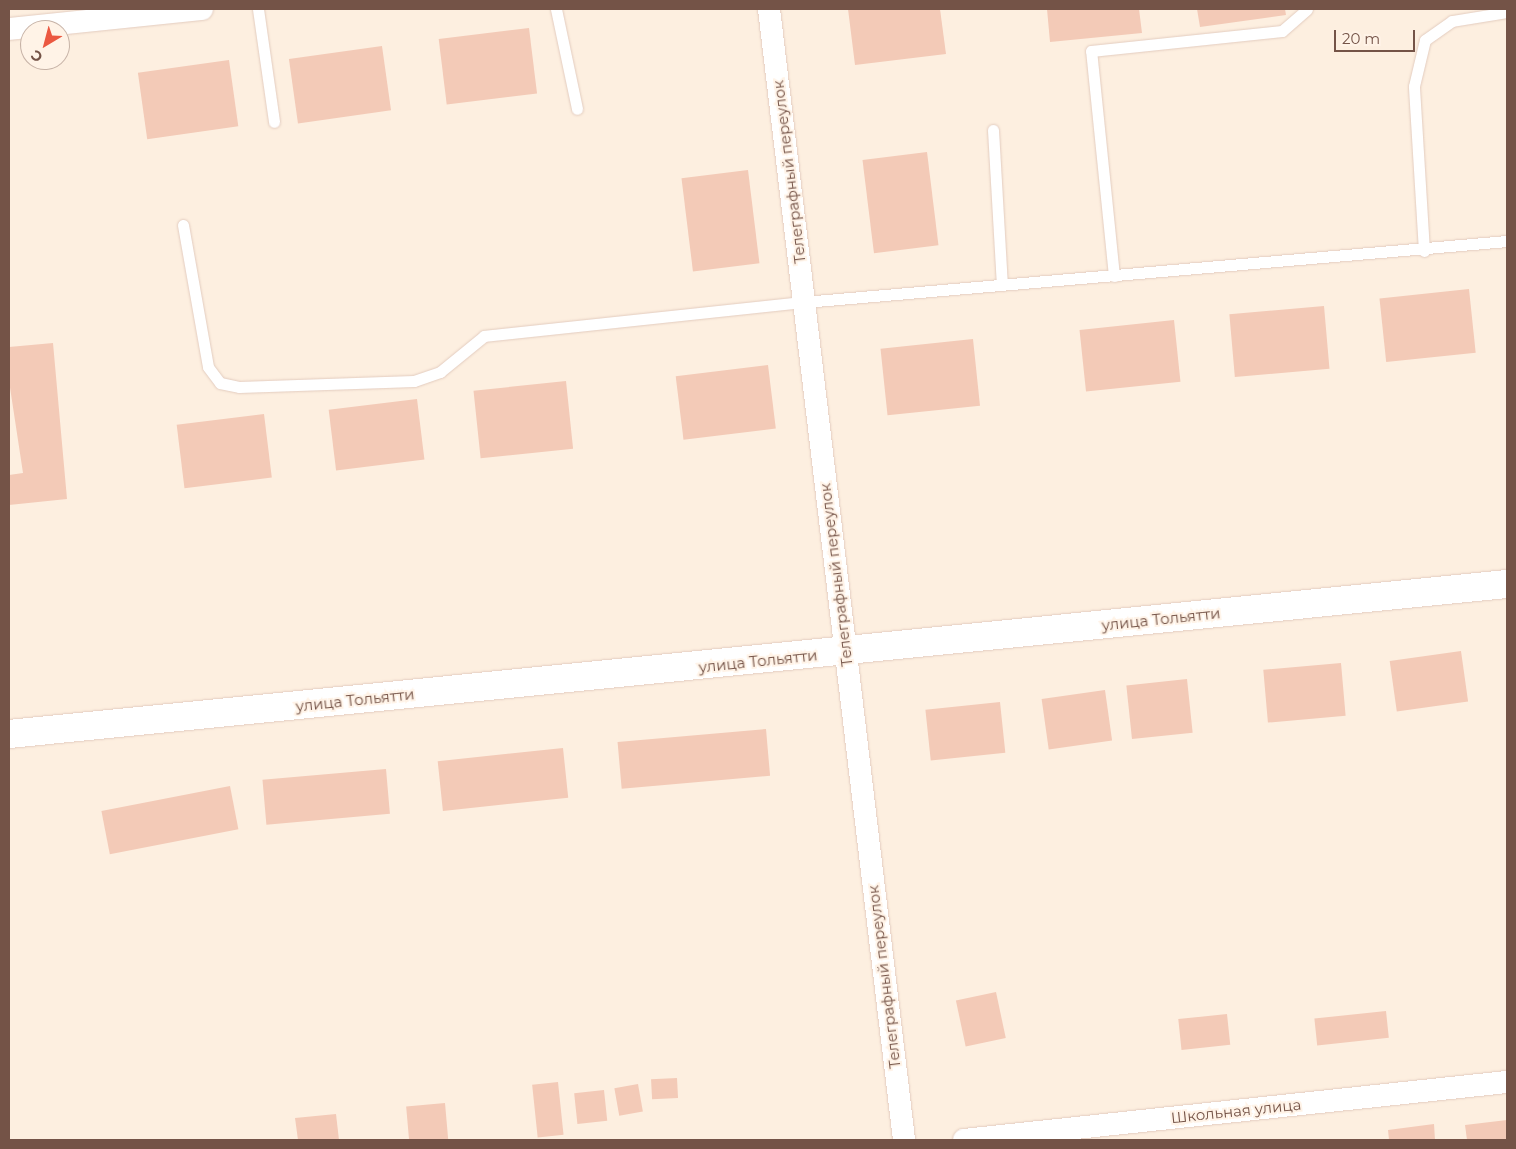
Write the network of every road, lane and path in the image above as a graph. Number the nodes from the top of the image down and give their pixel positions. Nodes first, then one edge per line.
1 (202, 9) edge
2 (258, 9) edge
3 (556, 9) edge
4 (769, 9) edge
5 (1307, 9) edge
6 (1507, 12) edge
7 (9, 28) edge
8 (576, 110) dead end
9 (274, 122) dead end
10 (993, 130) dead end
11 (183, 224) dead end
12 (1507, 241) edge
13 (1424, 251) junction
14 (1114, 276) junction
15 (1002, 285) junction
16 (804, 302) junction
17 (1507, 584) edge
18 (846, 652) junction
19 (9, 734) edge
20 (1507, 1082) edge
21 (904, 1140) edge
22 (964, 1140) edge

1 - 7 street
2 - 9 lane
3 - 8 lane
4 - 16 street, Телеграфный переулок
5 - 14 lane
6 - 13 lane
10 - 15 lane
11 - 16 lane
12 - 13 lane
13 - 14 lane
14 - 15 lane
15 - 16 lane
16 - 18 street, Телеграфный переулок
17 - 18 street, улица Тольятти
18 - 19 street, улица Тольятти
18 - 21 street, Телеграфный переулок
20 - 22 street, Школьная улица

